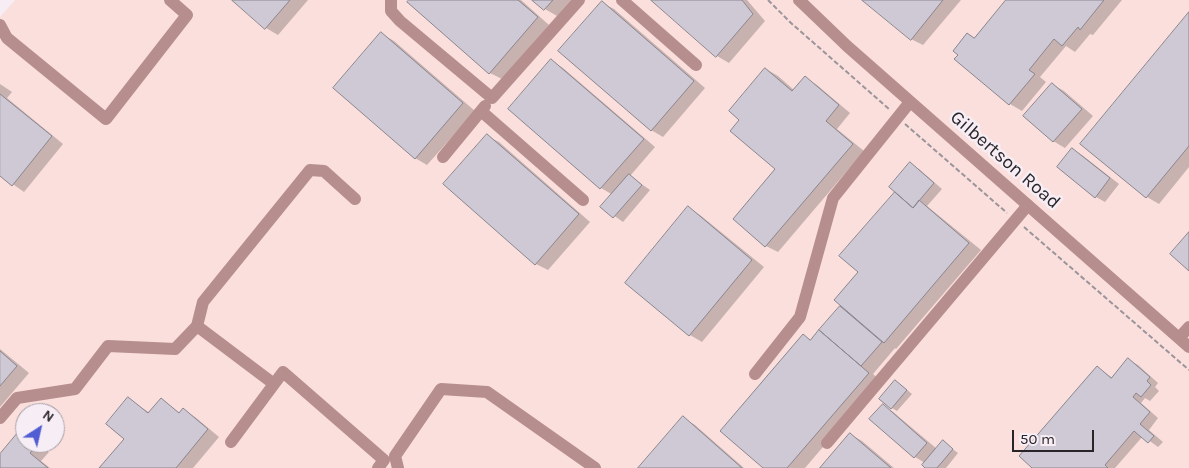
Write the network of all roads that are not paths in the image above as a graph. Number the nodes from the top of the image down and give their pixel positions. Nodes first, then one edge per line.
1 (170, 0) edge
2 (391, 0) edge
3 (579, 0) edge
4 (622, 0) edge
5 (799, 0) edge
6 (0, 25) edge
7 (696, 66) dead end
8 (492, 98) junction
9 (910, 102) junction
10 (481, 111) junction
11 (443, 157) dead end
12 (355, 199) dead end
13 (583, 200) dead end
14 (1028, 205) junction
15 (197, 326) junction
16 (1189, 327) edge
17 (1184, 342) edge
18 (756, 374) dead end
19 (274, 384) junction
20 (0, 418) edge
21 (232, 442) dead end
22 (827, 444) dead end
23 (378, 468) edge
24 (398, 468) edge
25 (596, 468) edge

1 - 6 street
2 - 8 street
3 - 8 street
4 - 7 street
5 - 9 street, Gilbertson Road
8 - 10 street
9 - 14 street, Gilbertson Road
9 - 18 street
10 - 11 street
10 - 13 street
12 - 15 street
14 - 17 street, Gilbertson Road
14 - 22 street
15 - 19 street
15 - 20 street
16 - 17 street
19 - 21 street
19 - 23 street
24 - 25 street

